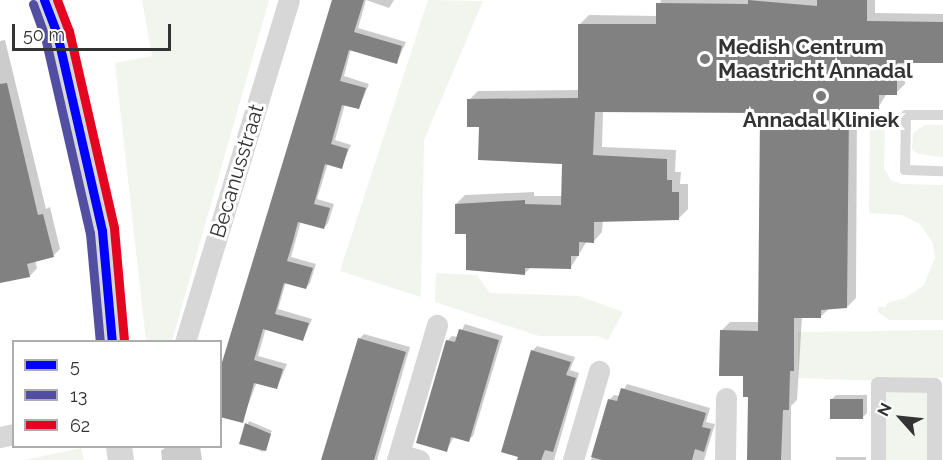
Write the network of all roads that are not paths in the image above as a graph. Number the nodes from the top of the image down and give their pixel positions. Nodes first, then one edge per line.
1 (44, 0) edge
2 (54, 0) edge
3 (289, 0) edge
4 (57, 34) junction
5 (943, 115) edge
6 (943, 171) edge
7 (437, 325) dead end
8 (112, 340) edge
9 (186, 340) edge
10 (598, 371) dead end
11 (726, 398) dead end
12 (405, 458) edge
13 (573, 460) edge
14 (724, 460) edge
15 (878, 460) edge
16 (934, 460) edge

1 - 4 street
2 - 4 street
3 - 9 street, Becanusstraat
4 - 8 street
5 - 6 lane
7 - 12 street
10 - 13 street
11 - 14 street
15 - 16 street

